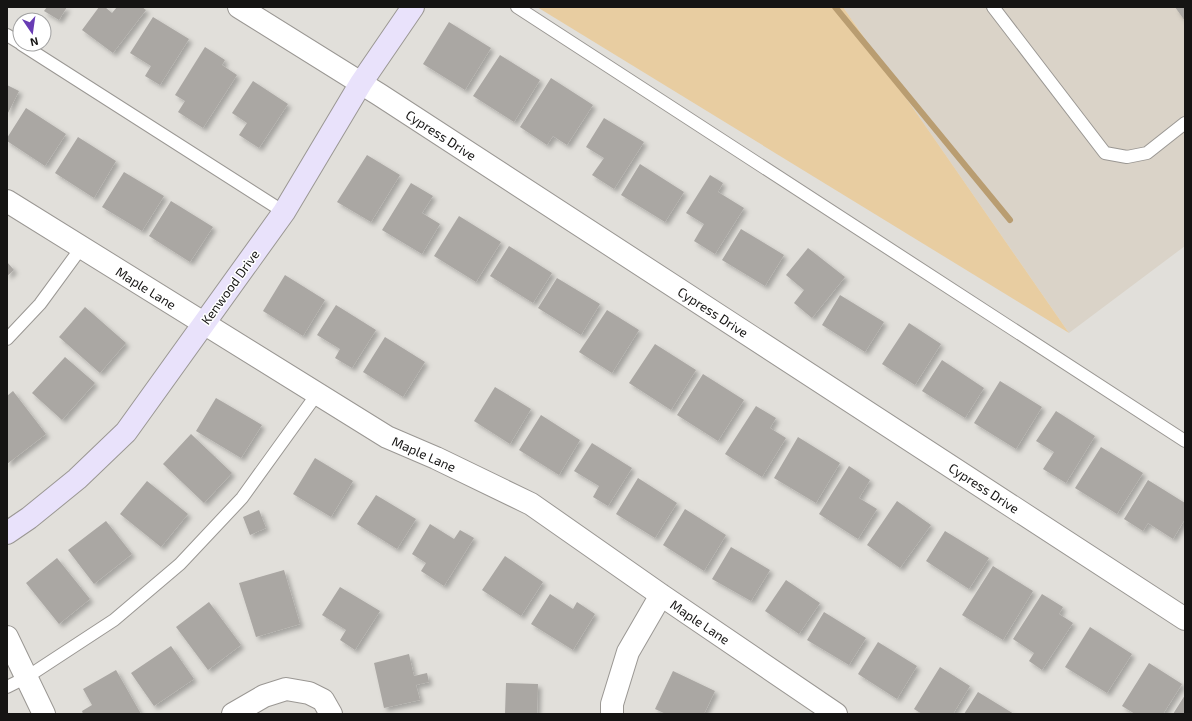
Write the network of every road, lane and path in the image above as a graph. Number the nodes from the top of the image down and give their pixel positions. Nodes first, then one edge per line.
1 (239, 7) edge
2 (413, 7) edge
3 (517, 7) edge
4 (993, 7) edge
5 (34, 52) edge
6 (361, 83) junction
7 (1185, 123) edge
8 (7, 201) edge
9 (284, 212) junction
10 (81, 248) junction
11 (204, 324) junction
12 (7, 339) edge
13 (317, 394) junction
14 (1185, 441) edge
15 (7, 533) edge
16 (661, 595) junction
17 (1185, 619) edge
18 (7, 637) edge
19 (27, 677) junction
20 (7, 687) edge
21 (44, 714) edge
22 (233, 714) edge
23 (331, 714) edge
24 (612, 714) edge
25 (836, 714) edge

1 - 6 street, Cypress Drive
2 - 6 street, Kenwood Drive
3 - 14 lane
4 - 7 lane
5 - 9 lane
6 - 9 street, Kenwood Drive
6 - 17 street, Cypress Drive
8 - 10 street, Maple Lane
9 - 11 street, Kenwood Drive
10 - 11 street, Maple Lane
10 - 12 lane
11 - 13 street, Maple Lane
11 - 15 street, Kenwood Drive
13 - 16 street, Maple Lane
13 - 19 lane
16 - 24 street
16 - 25 street, Maple Lane
18 - 19 street
19 - 20 lane
19 - 21 street
22 - 23 street

